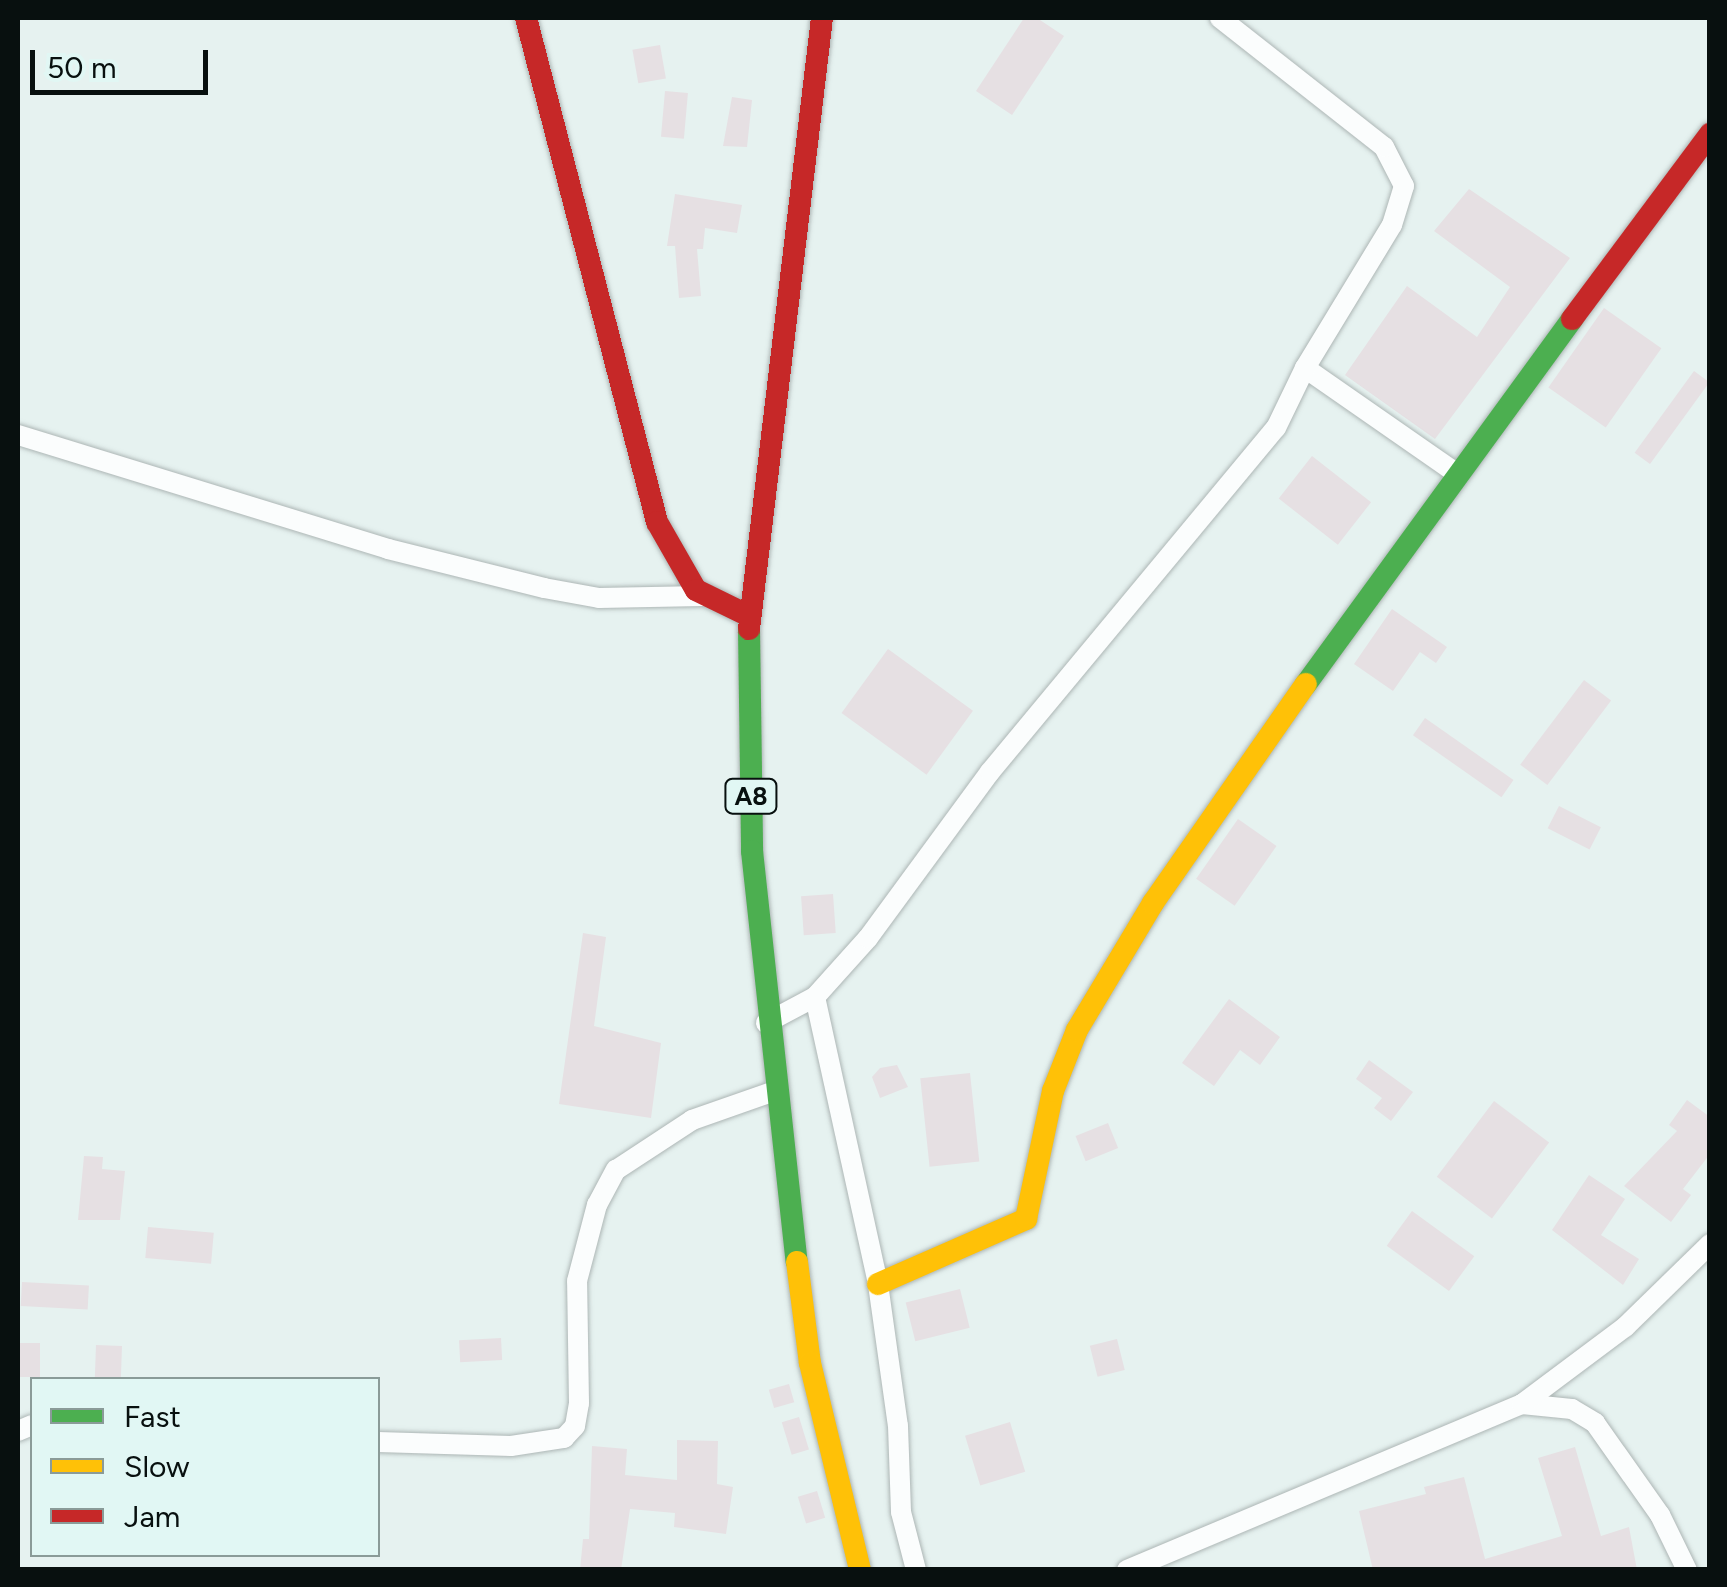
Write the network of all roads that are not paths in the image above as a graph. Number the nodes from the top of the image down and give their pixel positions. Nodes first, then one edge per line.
1 (526, 18) edge
2 (822, 18) edge
3 (1220, 18) edge
4 (1710, 134) edge
5 (1304, 368) junction
6 (18, 436) edge
7 (1456, 472) junction
8 (704, 596) junction
9 (749, 616) junction
10 (815, 997) junction
11 (766, 1023) junction
12 (775, 1091) junction
13 (1710, 1244) edge
14 (878, 1284) junction
15 (1522, 1404) junction
16 (380, 1442) edge
17 (860, 1570) edge
18 (916, 1570) edge
19 (1126, 1570) edge
20 (1687, 1570) edge

1 - 8 street
2 - 9 street, A8
3 - 5 street
4 - 7 street
5 - 7 street
5 - 10 street
6 - 8 street
7 - 14 street
8 - 9 street
9 - 11 street, A8
10 - 11 street
10 - 14 street
11 - 12 street, A8
12 - 16 street
12 - 17 street, A8
13 - 15 street
14 - 18 street
15 - 19 street
15 - 20 street

